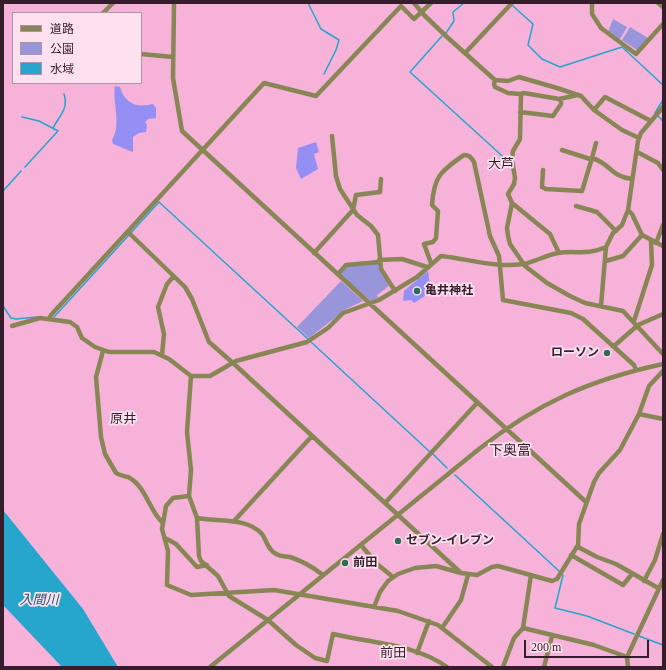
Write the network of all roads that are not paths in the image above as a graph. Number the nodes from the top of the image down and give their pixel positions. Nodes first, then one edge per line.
1 (113, 3) edge
2 (174, 3) edge
3 (414, 3) edge
4 (432, 3) edge
5 (512, 3) edge
6 (592, 3) edge
7 (658, 3) edge
8 (663, 7) edge
9 (104, 12) edge
10 (422, 13) junction
11 (663, 24) edge
12 (465, 53) junction
13 (142, 54) edge
14 (173, 56) junction
15 (495, 80) junction
16 (520, 94) junction
17 (578, 95) junction
18 (561, 99) junction
19 (663, 107) edge
20 (594, 110) junction
21 (520, 112) junction
22 (651, 121) junction
23 (332, 136) dead end
24 (639, 138) junction
25 (596, 143) dead end
26 (202, 150) junction
27 (562, 150) dead end
28 (637, 152) junction
29 (591, 158) junction
30 (543, 170) dead end
31 (663, 170) edge
32 (381, 178) dead end
33 (632, 179) junction
34 (512, 203) junction
35 (576, 206) dead end
36 (354, 210) junction
37 (628, 210) junction
38 (663, 225) edge
39 (616, 231) junction
40 (130, 233) junction
41 (642, 235) junction
42 (654, 242) junction
43 (663, 246) edge
44 (606, 247) junction
45 (314, 253) junction
46 (559, 253) junction
47 (379, 261) junction
48 (606, 261) junction
49 (431, 263) junction
50 (524, 264) junction
51 (500, 265) junction
52 (427, 267) junction
53 (338, 274) junction
54 (173, 277) junction
55 (396, 291) junction
56 (370, 304) junction
57 (601, 306) junction
58 (663, 314) edge
59 (49, 319) junction
60 (636, 323) junction
61 (12, 326) dead end
62 (614, 346) junction
63 (103, 351) junction
64 (663, 354) edge
65 (162, 355) junction
66 (233, 362) junction
67 (663, 364) edge
68 (636, 370) junction
69 (663, 371) edge
70 (191, 376) junction
71 (477, 403) junction
72 (639, 414) junction
73 (663, 419) edge
74 (505, 429) junction
75 (312, 436) junction
76 (189, 496) junction
77 (586, 502) junction
78 (385, 503) junction
79 (398, 515) junction
80 (197, 518) junction
81 (234, 521) junction
82 (162, 522) junction
83 (663, 534) edge
84 (165, 538) junction
85 (361, 545) junction
86 (578, 545) junction
87 (572, 555) junction
88 (207, 565) junction
89 (461, 573) junction
90 (632, 574) junction
91 (323, 575) junction
92 (468, 575) junction
93 (531, 575) junction
94 (393, 577) junction
95 (644, 580) junction
96 (663, 580) edge
97 (658, 588) junction
98 (227, 593) junction
99 (300, 595) junction
100 (374, 606) junction
101 (268, 620) junction
102 (429, 621) junction
103 (442, 628) junction
104 (523, 628) junction
105 (552, 636) junction
106 (417, 653) junction
107 (627, 657) junction
108 (210, 667) edge
109 (447, 667) edge
110 (492, 667) edge
111 (503, 667) edge
112 (544, 667) edge
113 (628, 667) edge

1 - 9 street
2 - 14 street
3 - 10 street
4 - 10 street
5 - 12 street
6 - 11 street
7 - 8 street
10 - 12 street
10 - 26 street
12 - 15 street
13 - 14 street
14 - 26 street
15 - 16 street
15 - 17 street
16 - 18 street
16 - 21 street
17 - 18 street
17 - 20 street
18 - 21 street
19 - 22 street
20 - 22 street
20 - 24 street
21 - 34 street
22 - 24 street
23 - 36 street
24 - 28 street
25 - 29 street
26 - 40 street
26 - 45 street
27 - 29 street
28 - 31 street
28 - 33 street
29 - 30 street
29 - 33 street
32 - 36 street
33 - 37 street
34 - 46 street
34 - 50 street
35 - 39 street
36 - 45 street
36 - 47 street
37 - 39 street
37 - 41 street
38 - 42 street
39 - 44 street
40 - 54 street
40 - 59 street
41 - 42 street
41 - 48 street
42 - 43 street
42 - 60 street
44 - 46 street
44 - 48 street
45 - 53 street
46 - 50 street
47 - 52 street
47 - 53 street
47 - 55 street
48 - 57 street
49 - 51 street
49 - 51 street
49 - 52 street
50 - 51 street
50 - 57 street
51 - 62 street
52 - 55 street
53 - 56 street
54 - 65 street
54 - 66 street
55 - 56 street
56 - 66 street
56 - 71 street
57 - 60 street
58 - 60 street
59 - 61 street
59 - 63 street
60 - 62 street
60 - 64 street
62 - 68 street
63 - 65 street
63 - 82 street
65 - 70 street
66 - 70 street
66 - 75 street
67 - 68 street
68 - 74 street
69 - 72 street
70 - 76 street
71 - 74 street
71 - 78 street
72 - 73 street
72 - 77 street
74 - 77 street
74 - 79 street
75 - 78 street
75 - 81 street
76 - 80 street
76 - 82 street
77 - 86 street
78 - 79 street
79 - 85 street
79 - 89 street
80 - 81 street
80 - 88 street
81 - 91 street
82 - 84 street
83 - 95 street
84 - 88 street
84 - 98 street
85 - 91 street
85 - 94 street
86 - 87 street
86 - 90 street
87 - 90 street
87 - 93 street
88 - 98 street
89 - 92 street
89 - 94 street
90 - 95 street
91 - 99 street
92 - 93 street
92 - 103 street
93 - 104 street
94 - 100 street
95 - 97 street
96 - 97 street
97 - 107 street
98 - 99 street
98 - 101 street
99 - 100 street
99 - 101 street
100 - 102 street
101 - 106 street
101 - 108 street
102 - 103 street
102 - 106 street
103 - 110 street
104 - 105 street
104 - 111 street
105 - 107 street
105 - 112 street
106 - 109 street
107 - 113 street

